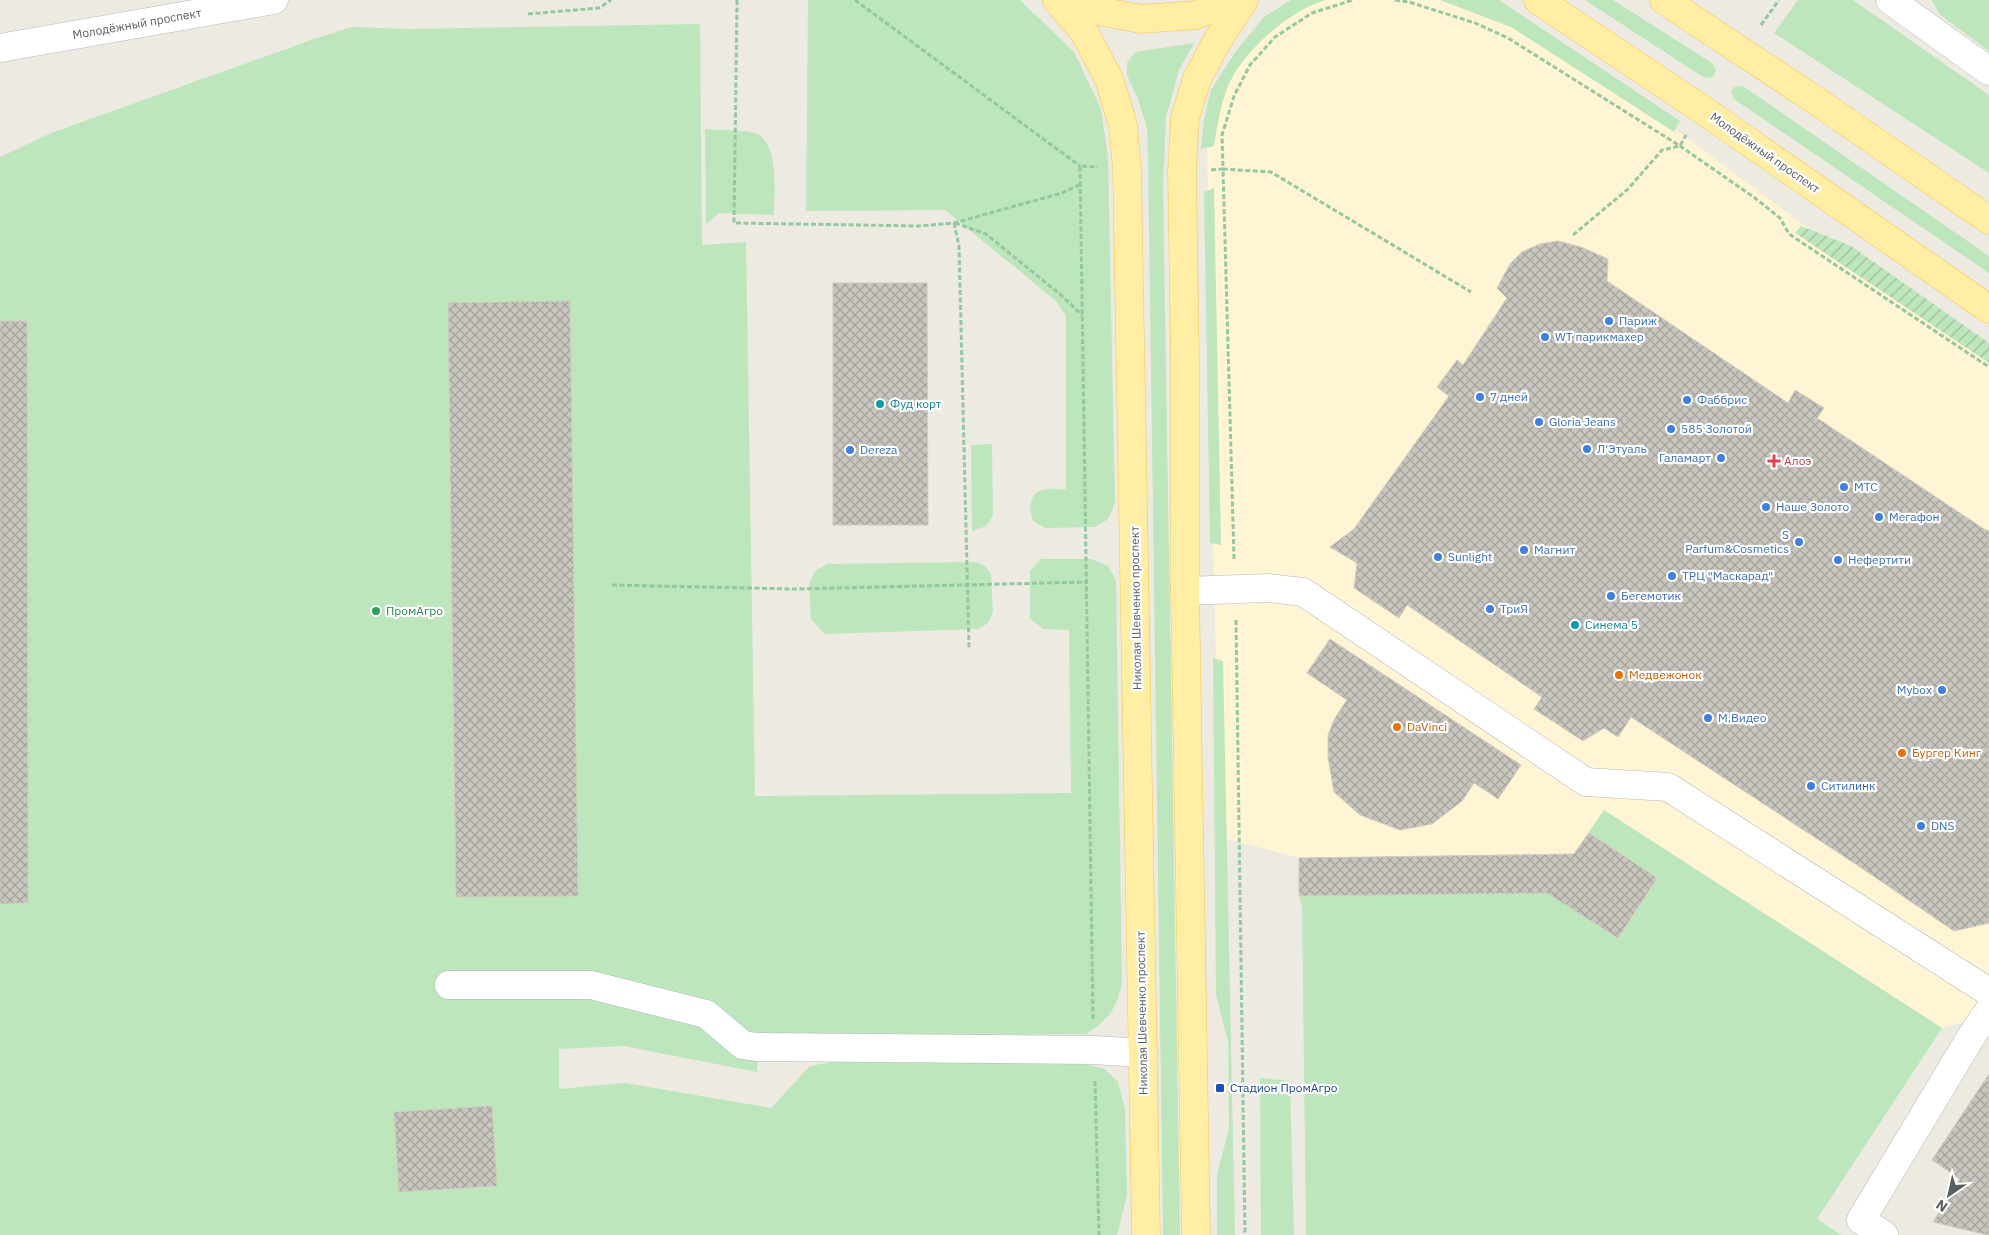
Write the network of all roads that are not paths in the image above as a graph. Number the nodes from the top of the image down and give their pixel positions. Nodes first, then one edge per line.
1 (1057, 0) edge
2 (1074, 0) edge
3 (1232, 0) edge
4 (1244, 0) edge
5 (1538, 0) edge
6 (1664, 0) edge
7 (1890, 0) edge
8 (257, 1) edge
9 (0, 48) edge
10 (1989, 71) edge
11 (1989, 220) edge
12 (1989, 309) edge
13 (1185, 591) junction
14 (449, 985) dead end
15 (1989, 992) edge
16 (1989, 1010) edge
17 (1143, 1052) junction
18 (1146, 1235) edge
19 (1196, 1235) edge
20 (1884, 1235) edge

1 - 17 main road, Николая Шевченко проспект
2 - 3 main road
4 - 13 main road
5 - 12 main road, Молодёжный проспект
6 - 11 main road
7 - 10 street
8 - 9 street, Молодёжный проспект
13 - 15 street
13 - 19 main road
14 - 17 street
16 - 20 street
17 - 18 main road, Николая Шевченко проспект

